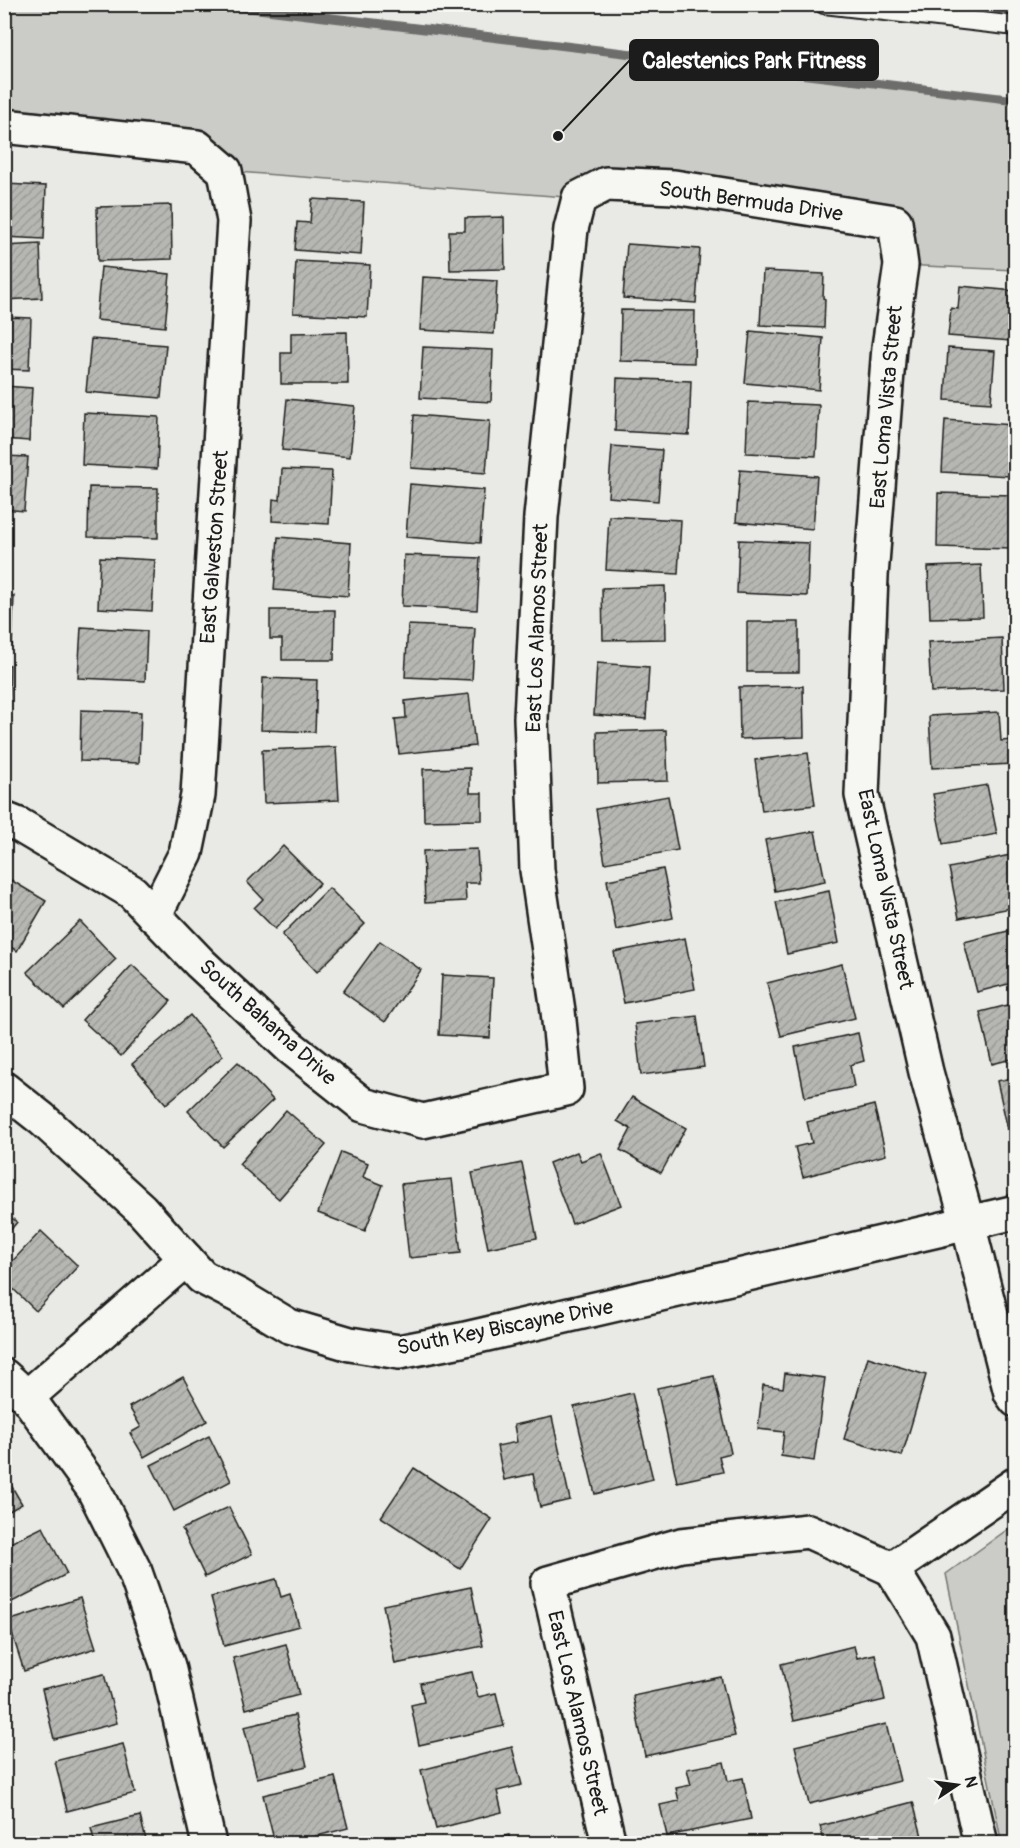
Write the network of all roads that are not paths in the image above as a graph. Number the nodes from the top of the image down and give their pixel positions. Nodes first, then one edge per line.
1 (824, 4) edge
2 (1016, 27) edge
3 (4, 126) edge
4 (606, 184) joint
5 (895, 222) joint
6 (4, 819) edge
7 (154, 916) junction
8 (4, 1089) edge
9 (566, 1089) joint
10 (1016, 1212) edge
11 (968, 1224) junction
12 (186, 1259) junction
13 (16, 1386) edge
14 (1016, 1400) edge
15 (1016, 1484) edge
16 (892, 1569) junction
17 (209, 1844) edge
18 (609, 1844) edge
19 (981, 1844) edge

1 - 2 lane
3 - 7 street, East Galveston Street
4 - 5 street, South Bermuda Drive
4 - 9 street, East Los Alamos Street
5 - 11 street, East Loma Vista Street
6 - 7 street, South Bahama Drive
7 - 9 street, South Bahama Drive
8 - 12 street, South Key Biscayne Drive
10 - 11 street, South Key Biscayne Drive
11 - 12 street, South Key Biscayne Drive
11 - 14 street, East Loma Vista Street
12 - 13 street
13 - 17 street
15 - 16 street
16 - 18 street, East Los Alamos Street
16 - 19 street

